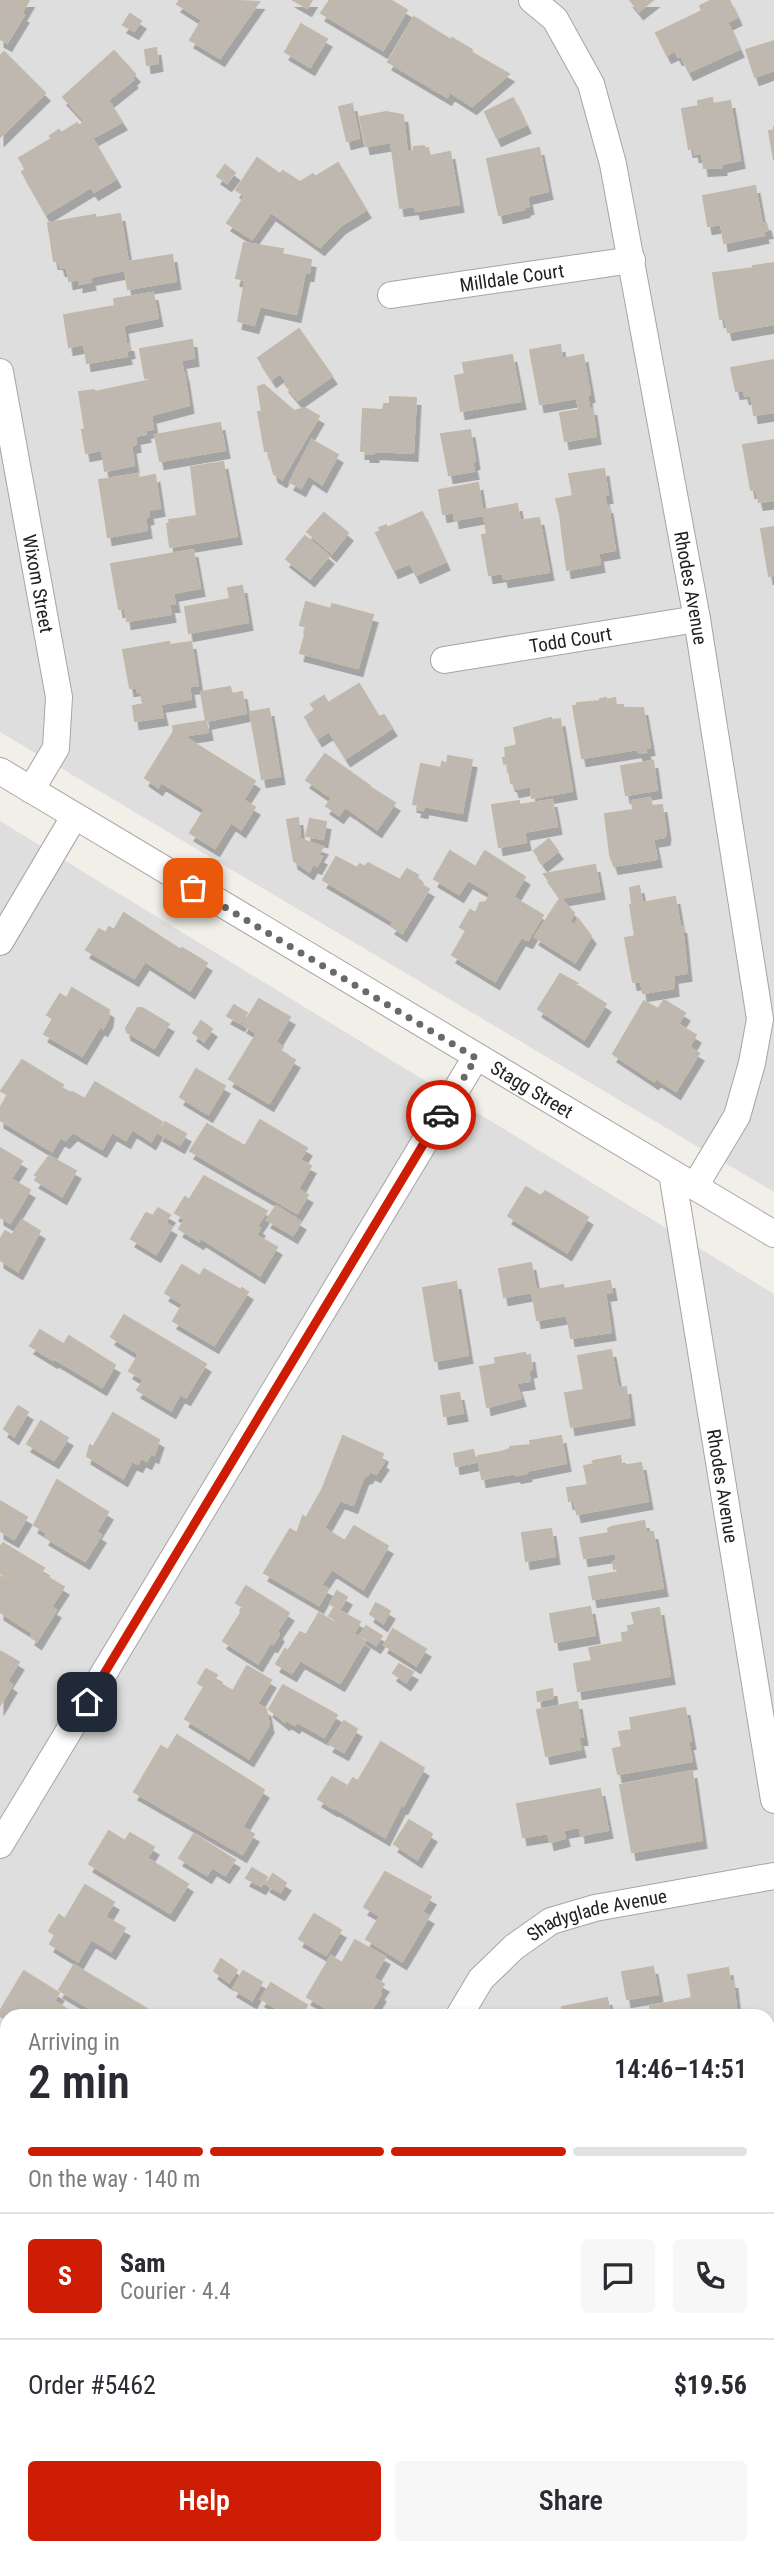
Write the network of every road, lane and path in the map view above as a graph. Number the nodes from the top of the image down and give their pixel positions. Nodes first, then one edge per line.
1 (532, 0) edge
2 (632, 260) junction
3 (391, 295) dead end
4 (0, 372) edge
5 (697, 619) junction
6 (444, 660) dead end
7 (0, 771) edge
8 (31, 790) junction
9 (74, 817) junction
10 (0, 942) edge
11 (476, 1058) junction
12 (672, 1173) junction
13 (695, 1186) junction
14 (774, 1234) edge
15 (774, 1800) edge
16 (0, 1844) edge
17 (774, 1876) edge
18 (463, 2009) edge

1 - 2 street, Rhodes Avenue
2 - 3 street, Milldale Court
2 - 5 street, Rhodes Avenue
4 - 8 street, Wixom Street
5 - 6 street, Todd Court
5 - 13 street, Rhodes Avenue
7 - 8 street, Stagg Street
8 - 9 street, Stagg Street
9 - 10 street
9 - 11 street, Stagg Street
11 - 12 street, Stagg Street
11 - 16 street
12 - 13 street, Stagg Street
12 - 15 street, Rhodes Avenue
13 - 14 street, Stagg Street
17 - 18 street, Shadyglade Avenue

